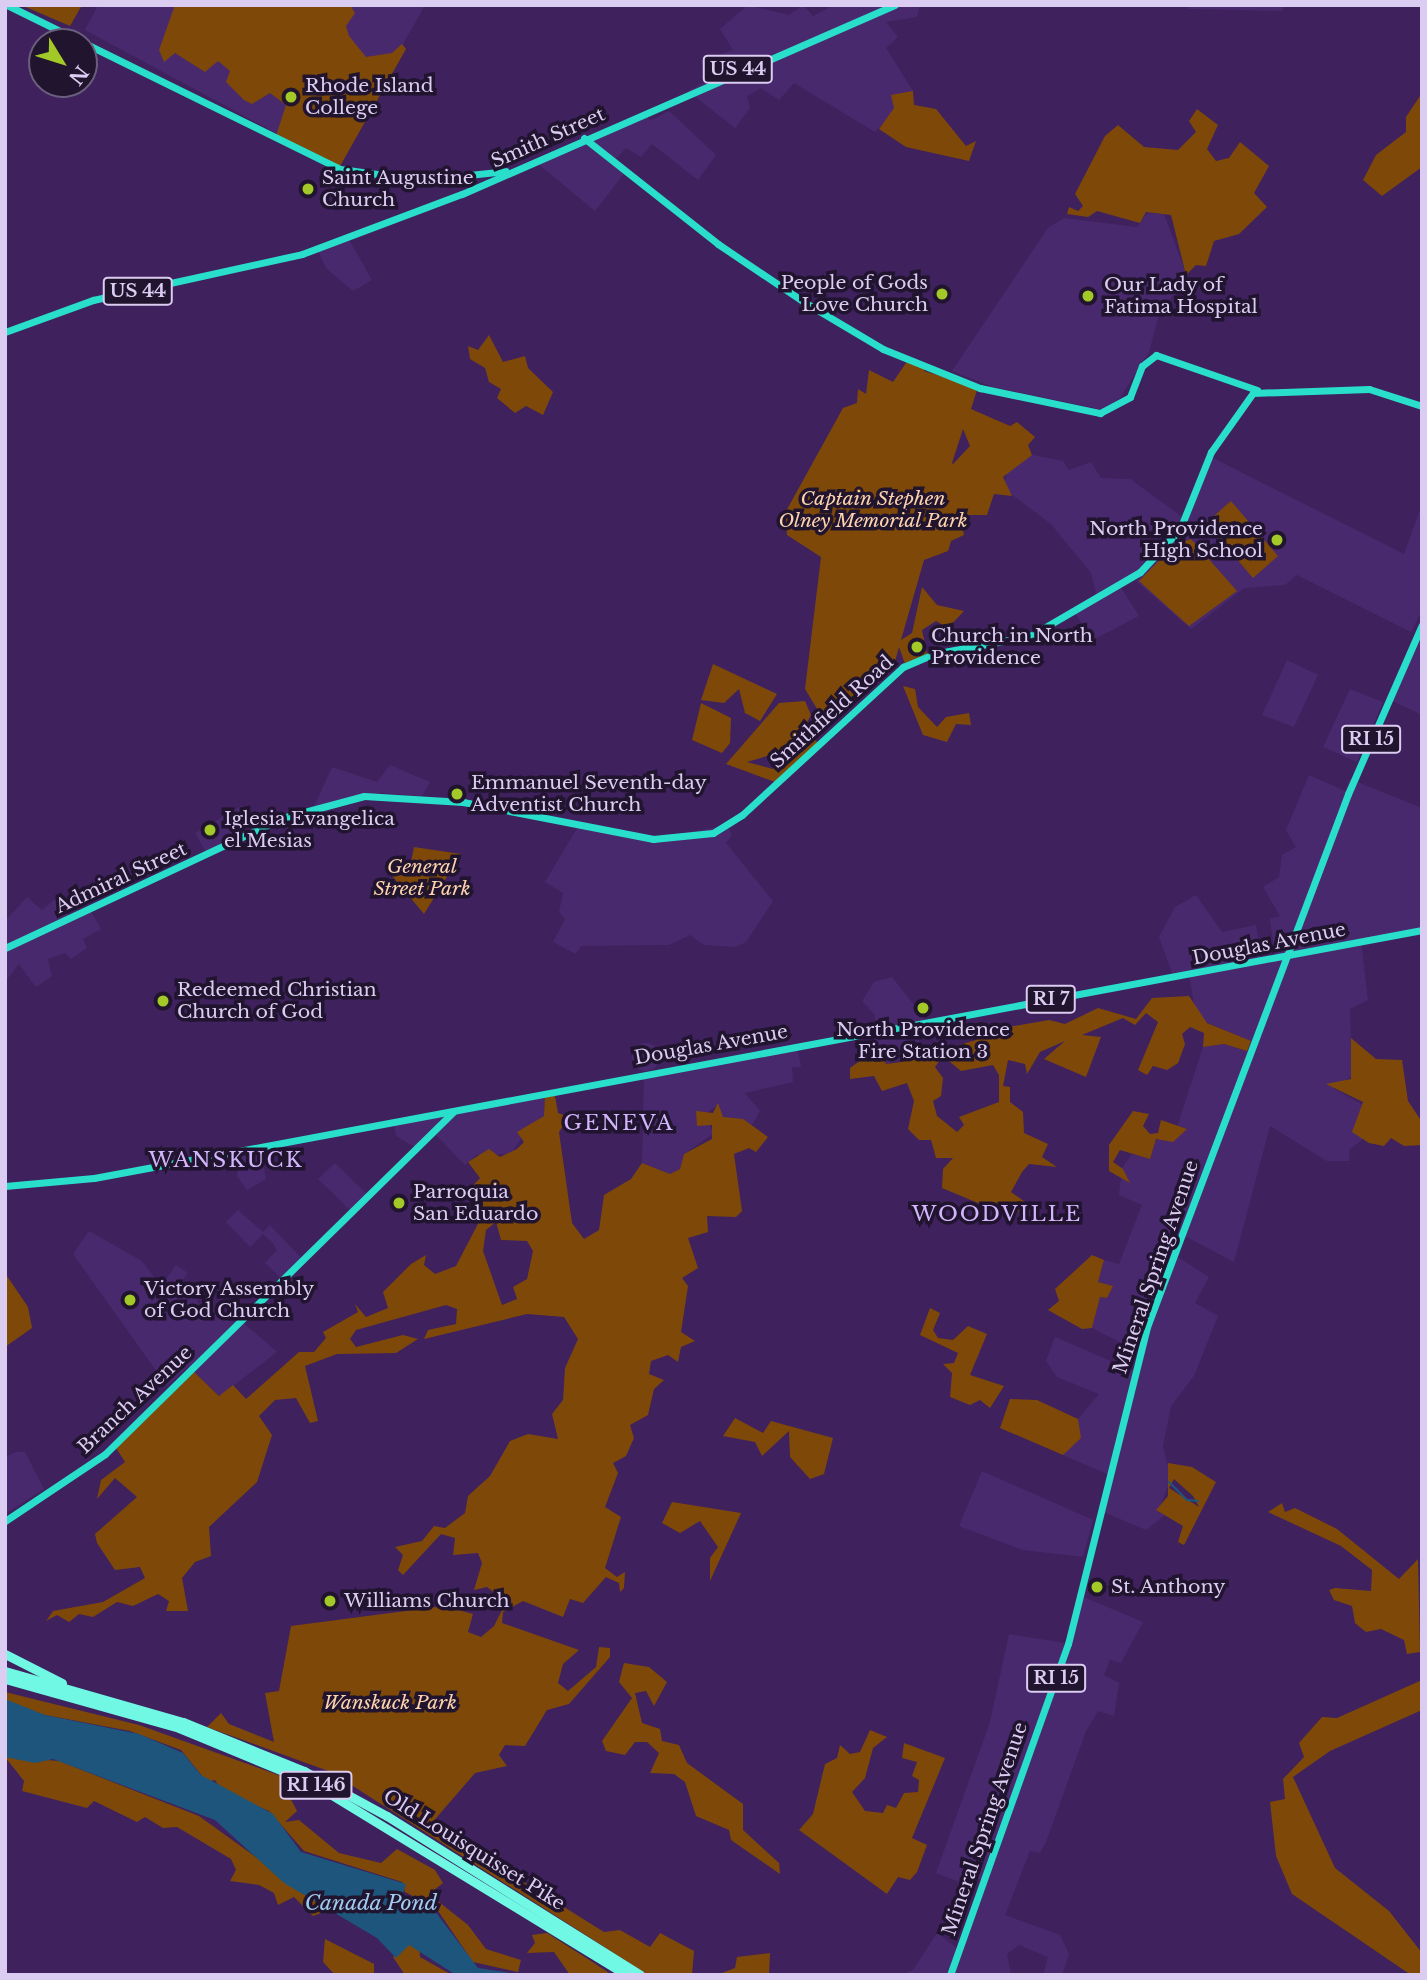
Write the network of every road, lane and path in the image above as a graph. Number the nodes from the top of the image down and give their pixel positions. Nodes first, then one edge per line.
1 (7, 5) edge
2 (895, 5) edge
3 (584, 138) junction
4 (510, 171) junction
5 (475, 178) dead end
6 (476, 187) junction
7 (5, 332) edge
8 (1257, 390) junction
9 (1422, 406) edge
10 (1422, 625) edge
11 (575, 824) joint
12 (1422, 930) edge
13 (5, 948) edge
14 (1286, 959) junction
15 (454, 1112) junction
16 (5, 1186) edge
17 (5, 1521) edge
18 (5, 1654) edge
19 (5, 1671) edge
20 (5, 1681) edge
21 (86, 1694) junction
22 (623, 1973) edge
23 (640, 1975) edge
24 (950, 1975) edge

1 - 4 main road
2 - 3 main road, Smith Street / US 44
3 - 4 main road, Smith Street / US 44
3 - 8 main road
4 - 6 main road, Smith Street / US 44
5 - 6 main road
6 - 7 main road, Smith Street / US 44
8 - 9 main road
8 - 11 main road, Smithfield Road
10 - 14 main road, Mineral Spring Avenue / RI 15
11 - 13 main road, Admiral Street
12 - 14 main road, Douglas Avenue / RI 7
14 - 15 main road, Douglas Avenue / RI 7
14 - 24 main road, Mineral Spring Avenue / RI 15
15 - 16 main road, Douglas Avenue / RI 7
15 - 17 main road, Branch Avenue
18 - 21 highway
19 - 21 highway, Old Louisquisset Pike / RI 146
20 - 22 highway, Old Louisquisset Pike / RI 146
21 - 23 highway, Old Louisquisset Pike / RI 146

